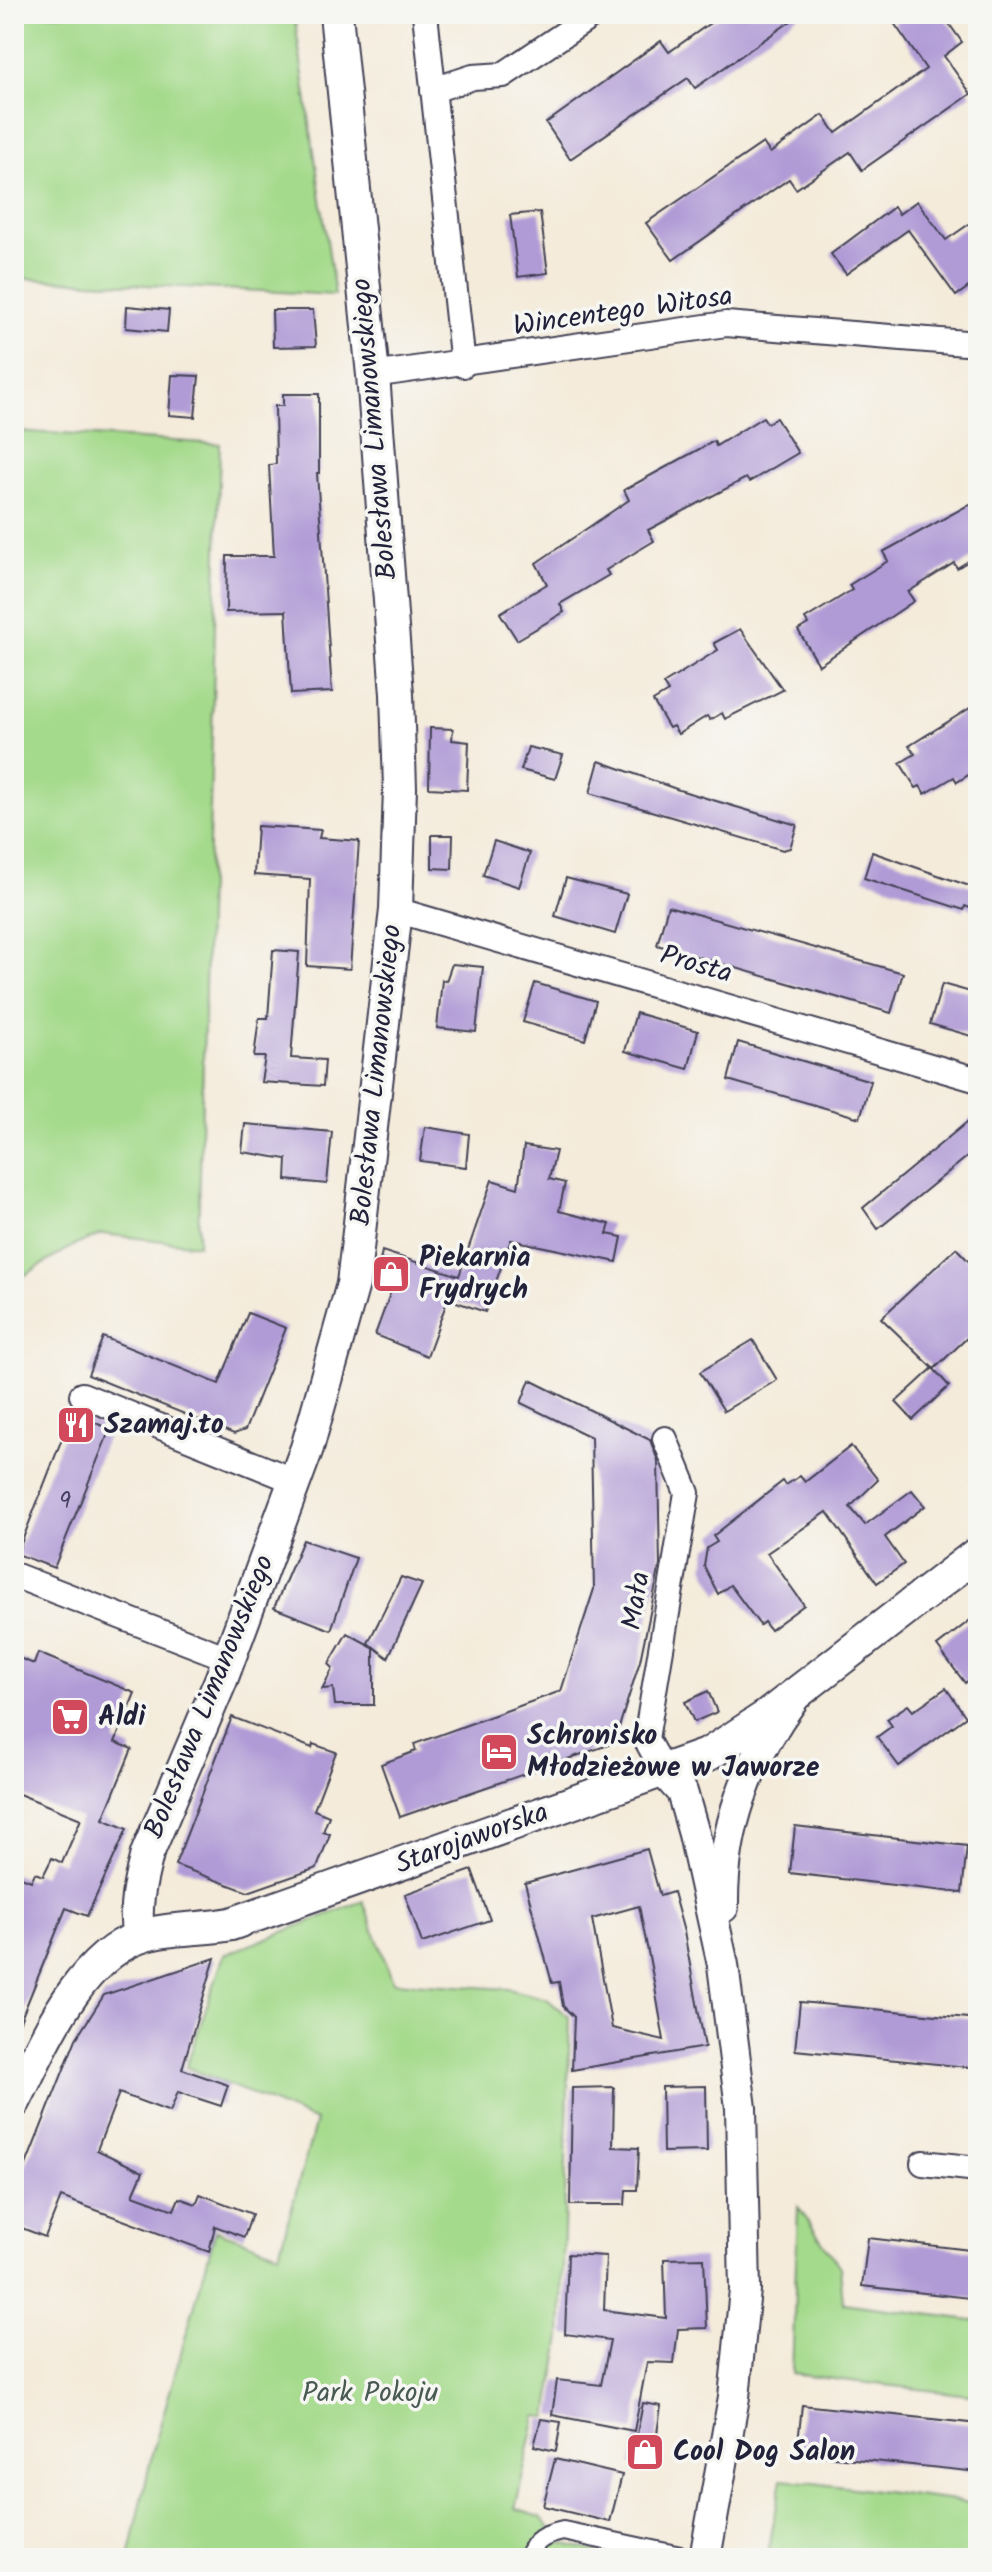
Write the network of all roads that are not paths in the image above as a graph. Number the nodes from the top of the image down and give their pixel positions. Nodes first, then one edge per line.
1 (336, 14) edge
2 (425, 14) edge
3 (594, 14) edge
4 (433, 90) junction
5 (978, 344) edge
6 (463, 365) junction
7 (373, 375) junction
8 (396, 910) junction
9 (978, 1080) edge
10 (82, 1395) dead end
11 (665, 1439) dead end
12 (295, 1481) junction
13 (978, 1553) edge
14 (14, 1575) edge
15 (230, 1659) junction
16 (797, 1693) junction
17 (664, 1772) junction
18 (139, 1937) junction
19 (723, 1965) junction
20 (14, 2102) edge
21 (923, 2163) dead end
22 (978, 2169) edge
23 (528, 2558) edge
24 (690, 2558) edge
25 (705, 2558) edge

1 - 7 main road, Bolesława Limanowskiego
2 - 4 street
3 - 4 street
4 - 6 street
5 - 6 street, Wincentego Witosa
6 - 7 street, Wincentego Witosa
7 - 8 main road, Bolesława Limanowskiego
8 - 9 street, Prosta
8 - 12 main road, Bolesława Limanowskiego
10 - 12 street
11 - 17 street, Mała
12 - 15 main road, Bolesława Limanowskiego
13 - 16 main road, Starojaworska
14 - 15 street
15 - 18 main road, Bolesława Limanowskiego
16 - 17 main road, Starojaworska
16 - 19 street
17 - 18 main road, Starojaworska
17 - 19 street
18 - 20 main road
19 - 25 street
21 - 22 street
23 - 24 street

